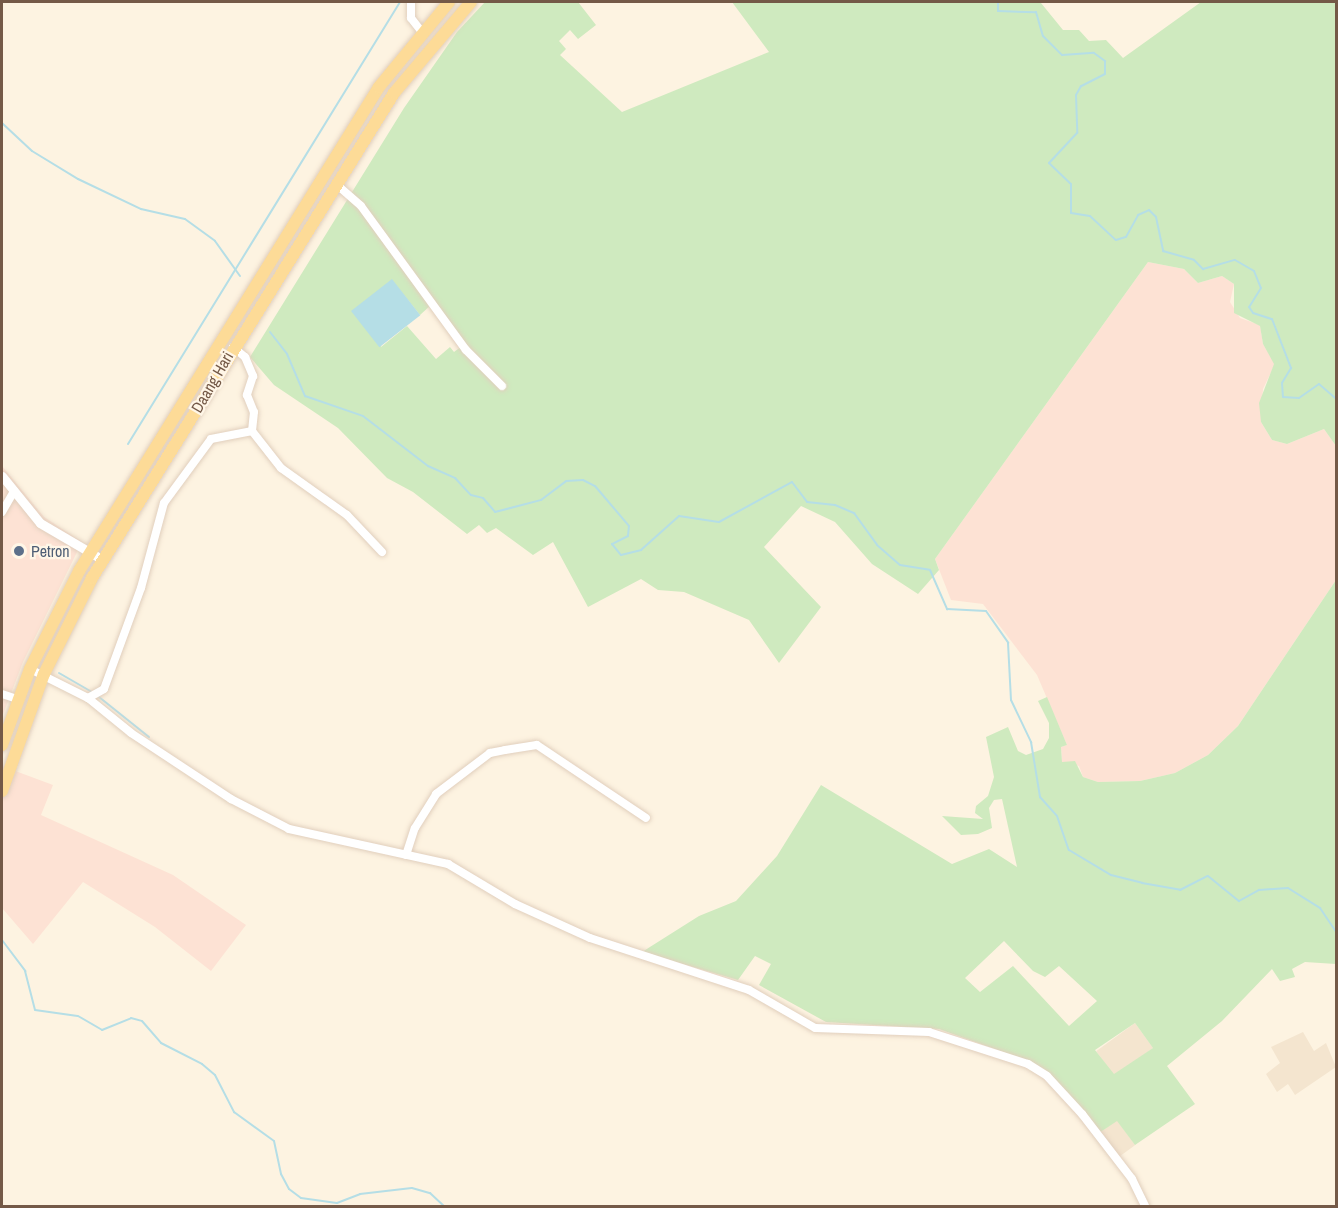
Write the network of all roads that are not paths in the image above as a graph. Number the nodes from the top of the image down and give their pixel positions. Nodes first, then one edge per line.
1 (411, 2) edge
2 (449, 2) edge
3 (471, 2) edge
4 (421, 31) junction
5 (336, 184) junction
6 (232, 347) junction
7 (502, 386) dead end
8 (252, 431) junction
9 (2, 476) edge
10 (14, 491) junction
11 (2, 513) edge
12 (90, 552) junction
13 (382, 552) dead end
14 (104, 560) junction
15 (30, 669) junction
16 (44, 674) junction
17 (2, 694) edge
18 (88, 698) junction
19 (17, 699) junction
20 (2, 745) edge
21 (2, 791) edge
22 (646, 818) dead end
23 (406, 855) junction
24 (1145, 1206) edge

1 - 4 street
2 - 4 main road, Daang Hari
3 - 5 main road, Daang Hari
4 - 12 main road, Daang Hari
5 - 6 main road, Daang Hari
5 - 7 street
6 - 8 street
6 - 14 main road, Daang Hari
8 - 13 street
8 - 18 street
9 - 10 street
10 - 11 street
10 - 12 street
12 - 14 street
12 - 15 main road, Daang Hari
14 - 16 main road, Daang Hari
15 - 16 street
15 - 19 main road, Daang Hari
16 - 18 street
16 - 21 main road, Daang Hari
17 - 19 street
18 - 23 street
19 - 20 main road, Daang Hari
22 - 23 street
23 - 24 street

